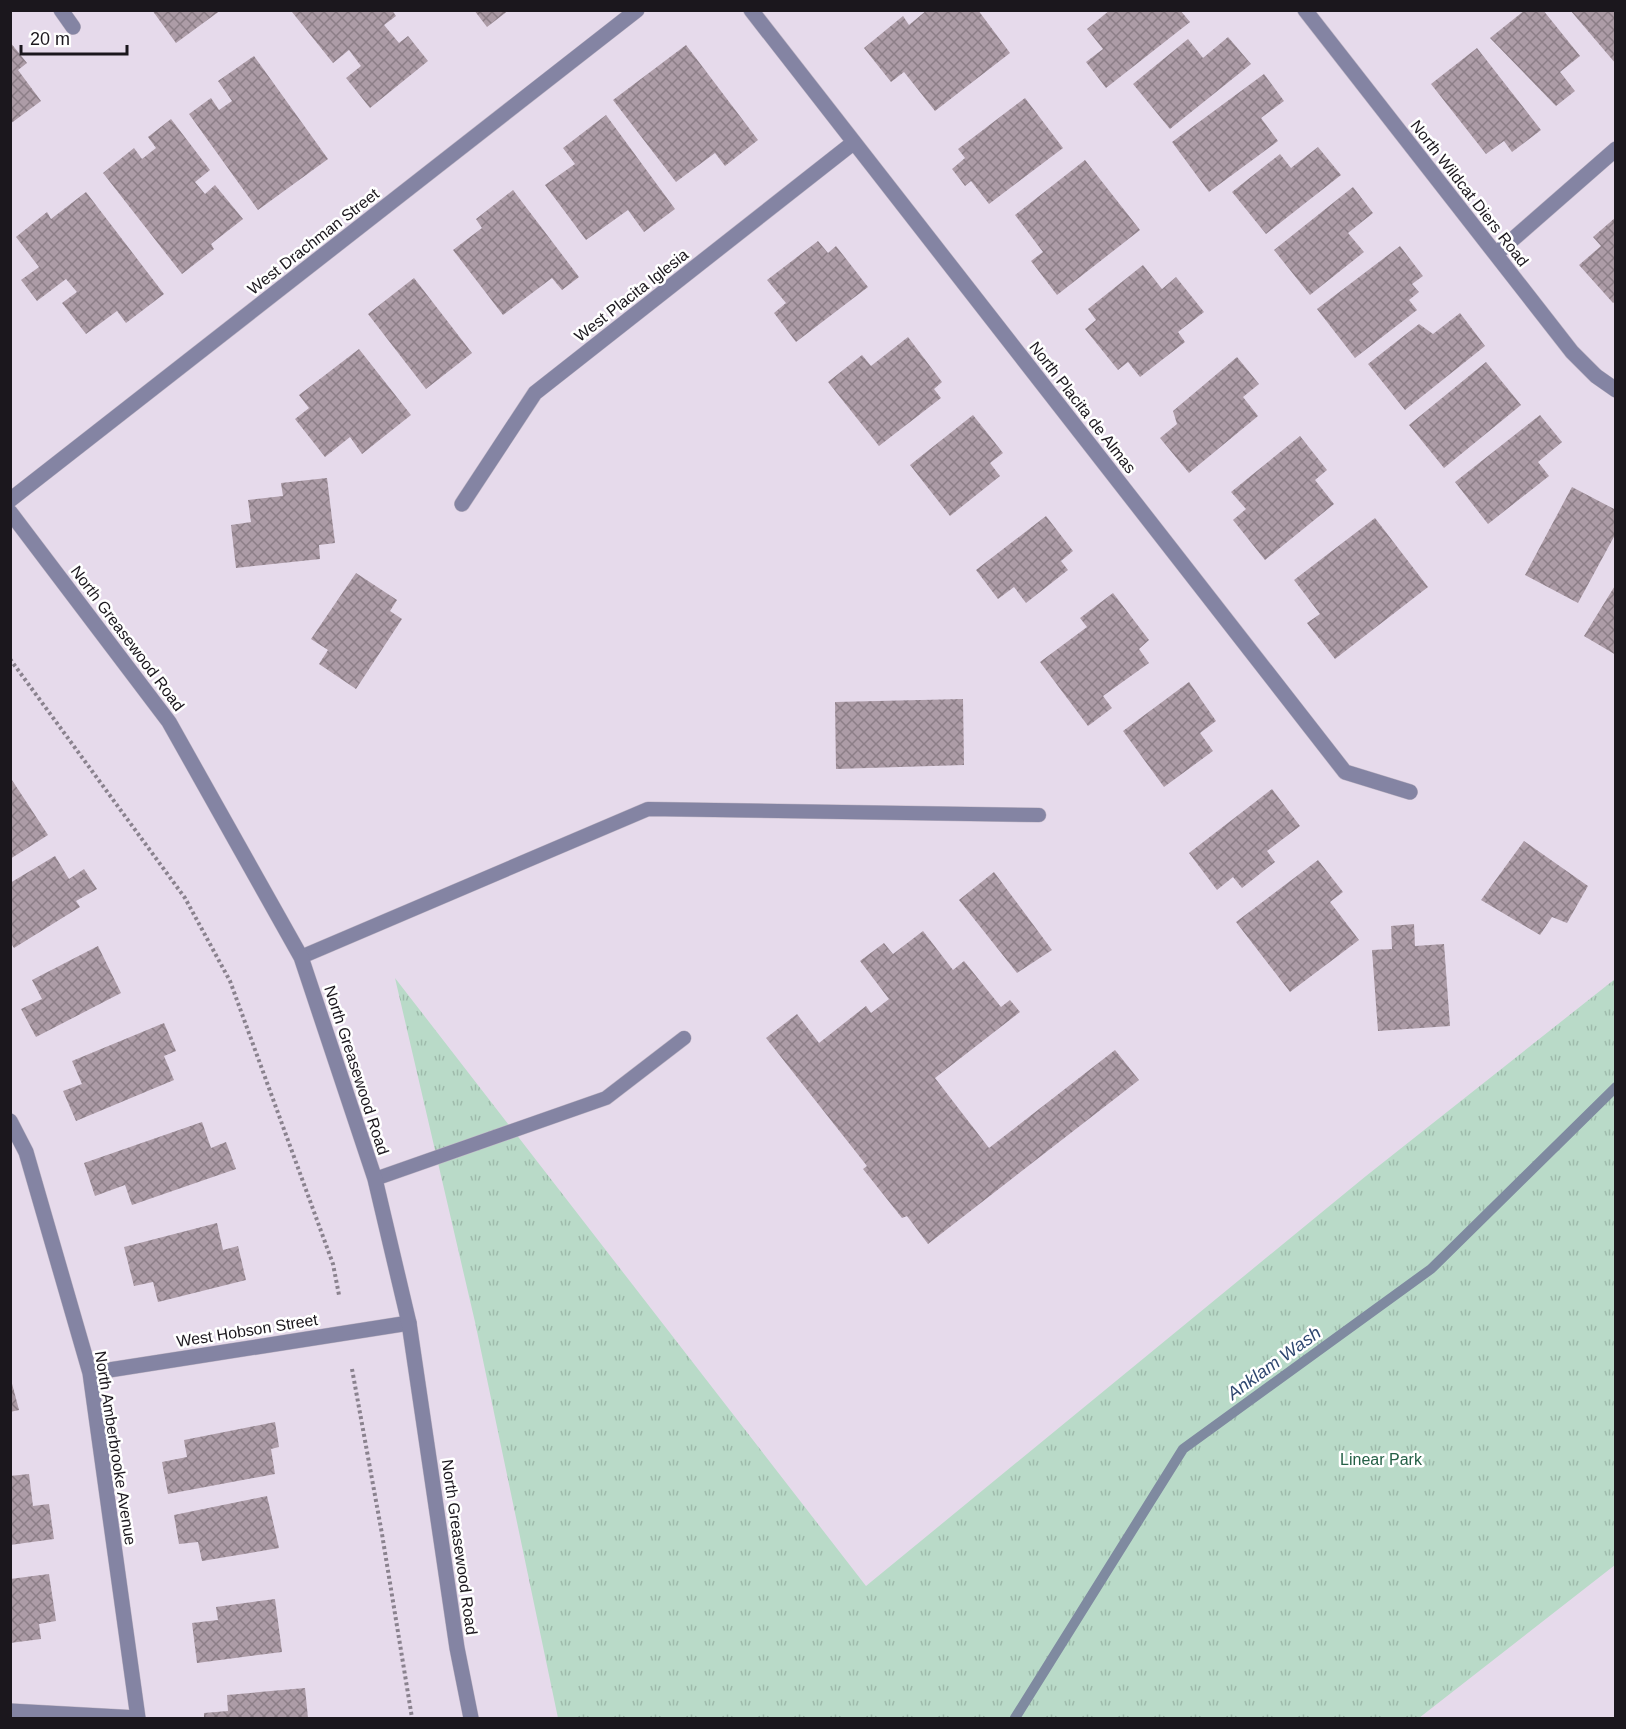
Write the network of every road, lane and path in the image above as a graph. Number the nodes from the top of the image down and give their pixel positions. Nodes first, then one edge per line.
1 (61, 10) edge
2 (637, 10) edge
3 (751, 10) edge
4 (1305, 10) edge
5 (73, 27) dead end
6 (853, 144) junction
7 (1616, 148) edge
8 (1496, 254) junction
9 (1616, 390) edge
10 (10, 500) edge
11 (462, 504) dead end
12 (10, 512) edge
13 (10, 659) edge
14 (1410, 792) dead end
15 (1039, 815) dead end
16 (301, 957) junction
17 (684, 1038) dead end
18 (10, 1121) edge
19 (375, 1179) junction
20 (339, 1296) dead end
21 (409, 1323) junction
22 (352, 1368) dead end
23 (90, 1373) junction
24 (10, 1711) edge
25 (138, 1718) edge
26 (412, 1719) edge
27 (471, 1719) edge

1 - 5 street
2 - 10 street, West Drachman Street
3 - 6 street, North Placita de Almas
4 - 8 street, North Wildcat Diers Road
6 - 11 street, West Placita Iglesia
6 - 14 street, North Placita de Almas
7 - 8 street
8 - 9 street, North Wildcat Diers Road
12 - 16 street, North Greasewood Road
13 - 20 path
15 - 16 lane
16 - 19 street, North Greasewood Road
17 - 19 lane
18 - 23 street, North Amberbrooke Avenue
19 - 21 street, North Greasewood Road
21 - 23 street, West Hobson Street
21 - 27 street, North Greasewood Road
22 - 26 path
23 - 25 street, North Amberbrooke Avenue
24 - 25 street

